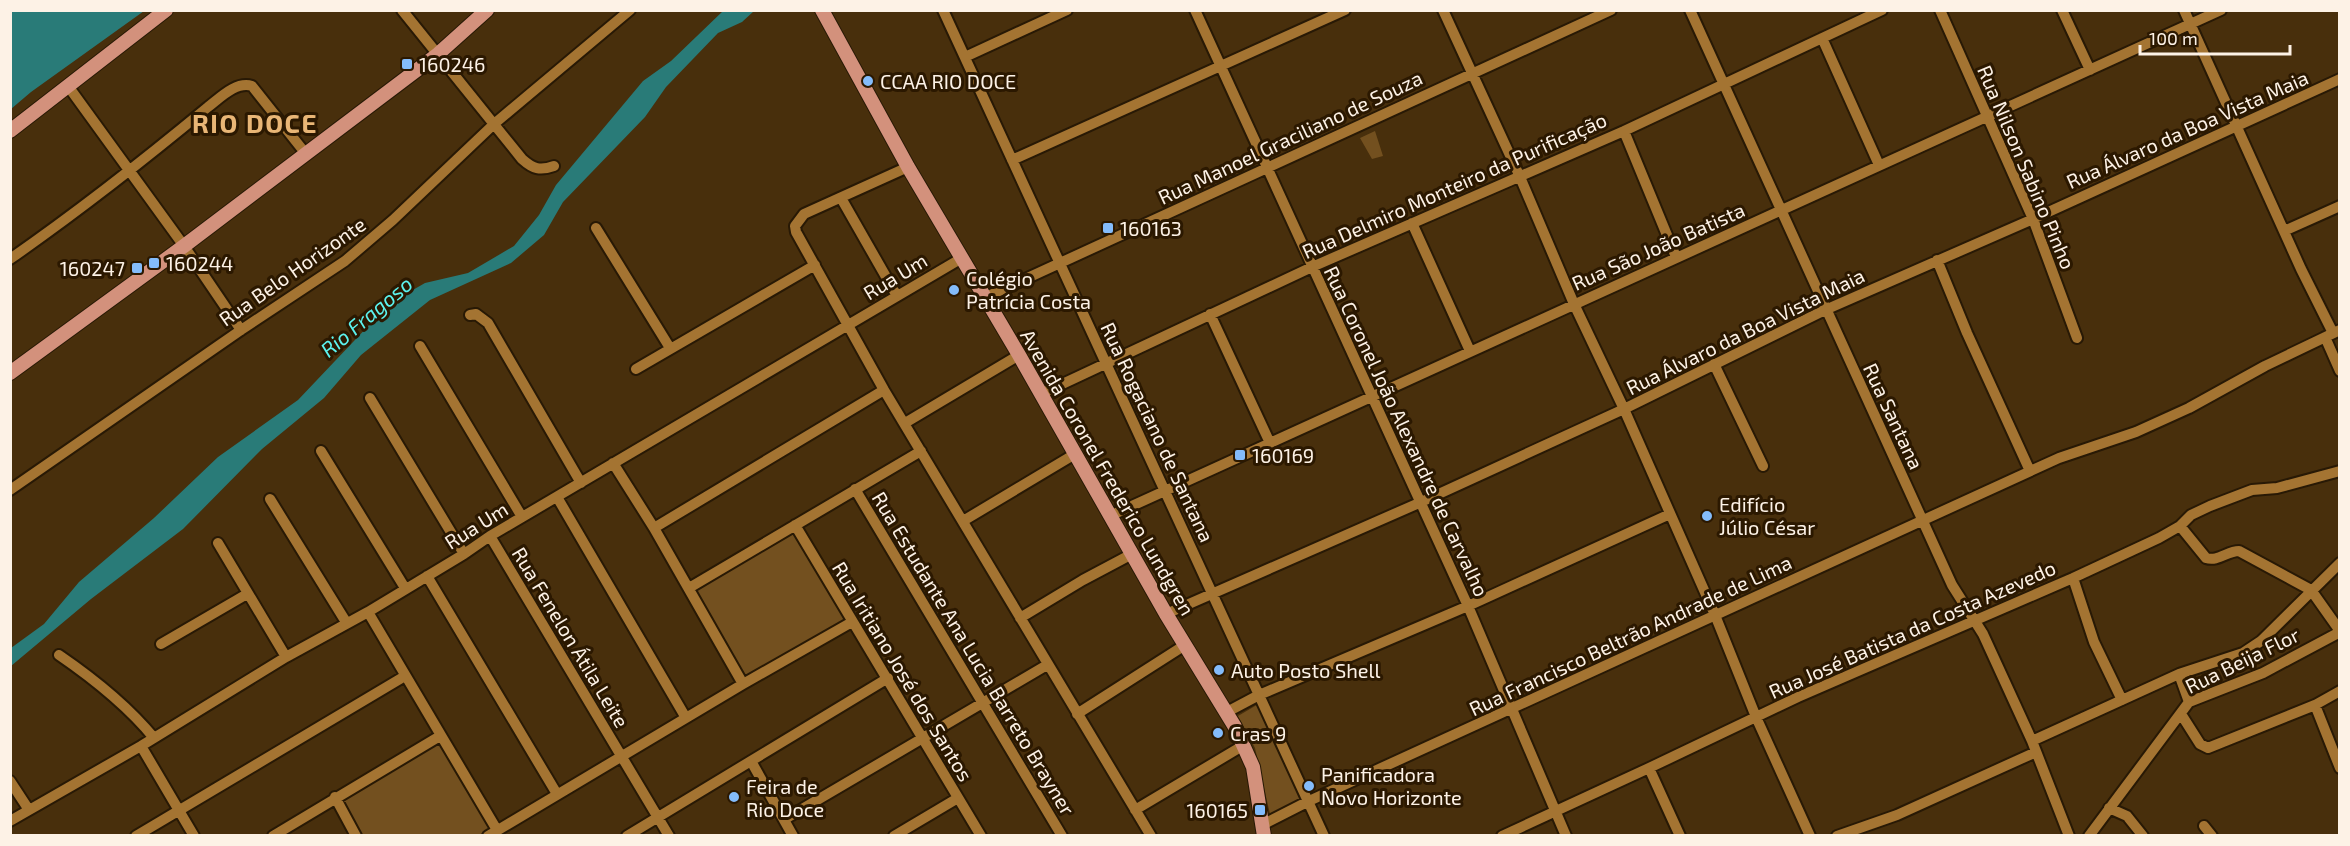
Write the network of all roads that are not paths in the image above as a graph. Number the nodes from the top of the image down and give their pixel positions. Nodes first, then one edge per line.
1 (166, 10) edge
2 (402, 10) edge
3 (487, 10) edge
4 (630, 10) edge
5 (822, 10) edge
6 (943, 10) edge
7 (1067, 10) edge
8 (1195, 10) edge
9 (1345, 10) edge
10 (1443, 10) edge
11 (1611, 10) edge
12 (1690, 10) edge
13 (1882, 10) edge
14 (1940, 10) edge
15 (2062, 10) edge
16 (2184, 10) edge
17 (2221, 10) edge
18 (2190, 23) junction
19 (1822, 38) junction
20 (438, 54) junction
21 (965, 57) junction
22 (1220, 67) junction
23 (2090, 70) junction
24 (1472, 74) junction
25 (2340, 79) edge
26 (1723, 84) junction
27 (68, 86) junction
28 (1988, 116) junction
29 (494, 124) junction
30 (2236, 126) junction
31 (10, 131) edge
32 (1624, 131) junction
33 (306, 154) junction
34 (1012, 160) junction
35 (1879, 165) junction
36 (554, 166) dead end
37 (908, 167) junction
38 (1267, 167) junction
39 (130, 172) junction
40 (1520, 177) junction
41 (841, 198) junction
42 (2340, 206) edge
43 (1782, 210) junction
44 (2033, 219) junction
45 (1412, 223) junction
46 (596, 228) dead end
47 (2284, 231) junction
48 (184, 246) junction
49 (1676, 257) junction
50 (962, 258) junction
51 (10, 259) edge
52 (1937, 260) junction
53 (1059, 262) junction
54 (815, 265) junction
55 (1312, 267) junction
56 (897, 296) junction
57 (986, 297) junction
58 (1574, 304) junction
59 (1825, 310) junction
60 (1210, 314) junction
61 (470, 315) dead end
62 (848, 325) junction
63 (241, 330) junction
64 (2333, 334) edge
65 (2077, 338) dead end
66 (420, 346) dead end
67 (669, 348) junction
68 (1470, 351) junction
69 (1019, 355) junction
70 (1106, 362) junction
71 (1714, 364) junction
72 (636, 369) dead end
73 (2340, 371) edge
74 (10, 373) edge
75 (884, 390) junction
76 (1041, 394) junction
77 (1371, 396) junction
78 (370, 398) dead end
79 (1624, 409) junction
80 (906, 423) junction
81 (1270, 443) junction
82 (321, 451) dead end
83 (921, 451) junction
84 (1076, 454) junction
85 (613, 464) junction
86 (1763, 466) dead end
87 (2030, 471) junction
88 (2340, 471) edge
89 (581, 483) junction
90 (855, 489) junction
91 (10, 490) edge
92 (1166, 492) junction
93 (557, 496) junction
94 (270, 499) dead end
95 (1419, 503) junction
96 (1670, 514) junction
97 (1112, 515) junction
98 (522, 517) junction
99 (1923, 521) junction
100 (963, 522) junction
101 (795, 525) junction
102 (2181, 526) junction
103 (654, 528) junction
104 (490, 536) junction
105 (218, 543) dead end
106 (464, 554) junction
107 (1132, 555) junction
108 (2340, 563) edge
109 (427, 576) junction
110 (2073, 578) junction
111 (405, 588) junction
112 (689, 588) junction
113 (2311, 590) junction
114 (1213, 593) junction
115 (247, 594) junction
116 (1467, 606) junction
117 (368, 612) junction
118 (1166, 614) junction
119 (1715, 615) junction
120 (1020, 618) junction
121 (1974, 620) junction
122 (346, 622) junction
123 (852, 622) junction
124 (2339, 628) edge
125 (161, 644) dead end
126 (1185, 645) junction
127 (59, 655) dead end
128 (286, 657) junction
129 (1047, 665) junction
130 (2179, 674) junction
131 (405, 676) junction
132 (888, 678) junction
133 (743, 684) junction
134 (2340, 691) edge
135 (1259, 695) junction
136 (2122, 700) junction
137 (984, 702) junction
138 (2190, 702) junction
139 (2315, 705) junction
140 (1512, 709) junction
141 (1227, 712) junction
142 (1077, 714) junction
143 (2181, 714) junction
144 (1756, 717) junction
145 (686, 718) junction
146 (440, 736) junction
147 (153, 738) junction
148 (924, 738) junction
149 (1244, 745) junction
150 (141, 746) junction
151 (2034, 747) junction
152 (622, 756) junction
153 (751, 761) junction
154 (1649, 768) junction
155 (2340, 768) edge
156 (10, 781) edge
157 (557, 794) junction
158 (335, 797) junction
159 (958, 798) junction
160 (1309, 801) junction
161 (2109, 808) junction
162 (29, 810) junction
163 (179, 810) junction
164 (1135, 810) junction
165 (1554, 810) junction
166 (658, 817) junction
167 (784, 819) junction
168 (10, 821) edge
169 (2204, 826) dead end
170 (1263, 830) edge
171 (492, 833) edge
172 (136, 836) edge
173 (194, 836) edge
174 (273, 836) edge
175 (356, 836) edge
176 (627, 836) edge
177 (669, 836) edge
178 (793, 836) edge
179 (894, 836) edge
180 (981, 836) edge
181 (1062, 836) edge
182 (1151, 836) edge
183 (1324, 836) edge
184 (1502, 836) edge
185 (1566, 836) edge
186 (1680, 836) edge
187 (1810, 836) edge
188 (1837, 836) edge
189 (2069, 836) edge
190 (2089, 836) edge
191 (2143, 836) edge
192 (2212, 836) edge

1 - 27 main road
2 - 20 street
3 - 20 main road
4 - 29 street, Rua Belo Horizonte
5 - 37 main road, Avenida Coronel Frederico Lundgren
6 - 21 street, Rua Rogaciano de Santana
7 - 21 street
8 - 22 street, Rua Coronel João Alexandre de Carvalho
9 - 22 street
10 - 24 street
11 - 24 street, Rua Manoel Graciliano de Souza
12 - 26 street, Rua Santana
13 - 19 street, Rua Delmiro Monteiro da Purificação
14 - 28 street, Rua Nilson Sabino Pinho
15 - 23 street
16 - 18 street
17 - 18 street, Rua São João Batista
18 - 23 street, Rua São João Batista
18 - 30 street
19 - 26 street, Rua Delmiro Monteiro da Purificação
19 - 35 street
20 - 29 street
20 - 33 main road
21 - 34 street, Rua Rogaciano de Santana
22 - 34 street
22 - 38 street, Rua Coronel João Alexandre de Carvalho
23 - 28 street, Rua São João Batista
24 - 38 street, Rua Manoel Graciliano de Souza
24 - 40 street
25 - 30 street, Rua Álvaro da Boa Vista Maia
26 - 32 street, Rua Delmiro Monteiro da Purificação
26 - 43 street, Rua Santana
27 - 31 main road
27 - 39 street
28 - 35 street, Rua São João Batista
28 - 44 street, Rua Nilson Sabino Pinho
29 - 36 street
29 - 63 street, Rua Belo Horizonte
30 - 44 street, Rua Álvaro da Boa Vista Maia
30 - 47 street
32 - 40 street, Rua Delmiro Monteiro da Purificação
32 - 49 street
33 - 39 street
33 - 48 main road
34 - 53 street, Rua Rogaciano de Santana
35 - 43 street, Rua São João Batista
37 - 41 street
37 - 50 main road, Avenida Coronel Frederico Lundgren
38 - 53 street, Rua Manoel Graciliano de Souza
38 - 55 street, Rua Coronel João Alexandre de Carvalho
39 - 48 street
39 - 51 street
40 - 45 street, Rua Delmiro Monteiro da Purificação
40 - 58 street
41 - 54 street
41 - 56 street
42 - 47 street
43 - 49 street, Rua São João Batista
43 - 59 street, Rua Santana
44 - 52 street, Rua Álvaro da Boa Vista Maia
44 - 65 street, Rua Nilson Sabino Pinho
45 - 55 street, Rua Delmiro Monteiro da Purificação
45 - 68 street
46 - 67 street
47 - 64 street
48 - 63 street
48 - 74 main road
49 - 58 street, Rua São João Batista
50 - 56 street, Rua Um
50 - 57 main road, Avenida Coronel Frederico Lundgren
52 - 59 street, Rua Álvaro da Boa Vista Maia
52 - 87 street
53 - 57 street, Rua Manoel Graciliano de Souza
53 - 70 street, Rua Rogaciano de Santana
54 - 62 street
54 - 67 street
55 - 60 street, Rua Delmiro Monteiro da Purificação
55 - 77 street, Rua Coronel João Alexandre de Carvalho
56 - 62 street, Rua Um
57 - 69 main road, Avenida Coronel Frederico Lundgren
58 - 68 street, Rua São João Batista
58 - 79 street
59 - 71 street, Rua Álvaro da Boa Vista Maia
59 - 99 street, Rua Santana
60 - 70 street, Rua Delmiro Monteiro da Purificação
60 - 81 street
61 - 89 street
62 - 75 street
62 - 85 street, Rua Um
63 - 91 street, Rua Belo Horizonte
64 - 73 street
64 - 87 street, Rua Francisco Beltrão Andrade de Lima
66 - 98 street
67 - 72 street
68 - 77 street, Rua São João Batista
69 - 76 main road, Avenida Coronel Frederico Lundgren
69 - 80 street
70 - 76 street, Rua Delmiro Monteiro da Purificação
70 - 92 street, Rua Rogaciano de Santana
71 - 79 street, Rua Álvaro da Boa Vista Maia
71 - 86 street
75 - 80 street
75 - 103 street
76 - 84 main road, Avenida Coronel Frederico Lundgren
77 - 81 street, Rua São João Batista
77 - 95 street, Rua Coronel João Alexandre de Carvalho
78 - 106 street
79 - 95 street, Rua Álvaro da Boa Vista Maia
79 - 96 street
80 - 83 street
81 - 92 street, Rua São João Batista
82 - 111 street
83 - 90 street
83 - 100 street
84 - 97 main road, Avenida Coronel Frederico Lundgren
84 - 100 street
85 - 89 street, Rua Um
85 - 103 street
87 - 99 street, Rua Francisco Beltrão Andrade de Lima
88 - 102 street, Rua José Batista da Costa Azevedo
89 - 93 street, Rua Um
90 - 101 street
90 - 137 street, Rua Estudante Ana Lucia Barreto Brayner
92 - 97 street, Rua São João Batista
92 - 114 street, Rua Rogaciano de Santana
93 - 98 street, Rua Um
93 - 145 street
94 - 122 street
95 - 114 street, Rua Álvaro da Boa Vista Maia
95 - 116 street, Rua Coronel João Alexandre de Carvalho
96 - 116 street
96 - 119 street
97 - 107 main road, Avenida Coronel Frederico Lundgren
98 - 104 street, Rua Um
99 - 119 street, Rua Francisco Beltrão Andrade de Lima
99 - 121 street, Rua Santana
100 - 120 street
101 - 112 street
101 - 123 street, Rua Iritiano José dos Santos
102 - 110 street, Rua José Batista da Costa Azevedo
102 - 113 street
103 - 112 street
104 - 106 street, Rua Um
104 - 152 street, Rua Fenelon Átila Leite
105 - 115 street
106 - 109 street, Rua Um
107 - 118 main road, Avenida Coronel Frederico Lundgren
107 - 120 street
108 - 113 street
109 - 111 street, Rua Um
109 - 157 street
110 - 121 street, Rua José Batista da Costa Azevedo
110 - 136 street
111 - 117 street, Rua Um
112 - 133 street
113 - 124 street
113 - 130 street
114 - 118 street, Rua Álvaro da Boa Vista Maia
114 - 135 street, Rua Rogaciano de Santana
115 - 125 street
115 - 128 street
116 - 135 street
116 - 140 street, Rua Coronel João Alexandre de Carvalho
117 - 122 street, Rua Um
117 - 131 street
118 - 126 main road, Avenida Coronel Frederico Lundgren
119 - 140 street, Rua Francisco Beltrão Andrade de Lima
119 - 144 street
120 - 129 street
121 - 144 street, Rua José Batista da Costa Azevedo
121 - 151 street, Rua Santana
122 - 128 street, Rua Um
123 - 132 street, Rua Iritiano José dos Santos
123 - 133 street
124 - 138 street, Rua Beija Flor
126 - 141 main road, Avenida Coronel Frederico Lundgren
126 - 142 street
127 - 147 street
128 - 147 street, Rua Um
129 - 137 street
129 - 142 street
130 - 136 street
130 - 138 street
131 - 146 street
131 - 163 street
132 - 148 street, Rua Iritiano José dos Santos
132 - 153 street
133 - 145 street
134 - 139 street
135 - 141 street
135 - 160 street, Rua Rogaciano de Santana
136 - 151 street
137 - 148 street
137 - 181 street, Rua Estudante Ana Lucia Barreto Brayner
138 - 143 street, Rua Beija Flor
139 - 143 street
139 - 155 street
140 - 160 street, Rua Francisco Beltrão Andrade de Lima
140 - 165 street, Rua Coronel João Alexandre de Carvalho
141 - 149 main road, Avenida Coronel Frederico Lundgren
142 - 164 street
143 - 161 street, Rua Beija Flor
144 - 154 street, Rua José Batista da Costa Azevedo
144 - 187 street
145 - 152 street
146 - 158 street
146 - 171 street
147 - 150 street, Rua Um
148 - 159 street, Rua Iritiano José dos Santos
148 - 167 street
149 - 164 street
149 - 170 main road, Avenida Coronel Frederico Lundgren
150 - 162 street, Rua Um
150 - 163 street
151 - 188 street
151 - 189 street, Rua Santana
152 - 157 street
152 - 166 street, Rua Fenelon Átila Leite
153 - 166 street
153 - 167 street
154 - 165 street, Rua José Batista da Costa Azevedo
154 - 186 street
156 - 162 street
157 - 171 street
158 - 174 street
158 - 175 street
159 - 179 street
159 - 180 street, Rua Iritiano José dos Santos
160 - 170 street, Rua Francisco Beltrão Andrade de Lima
160 - 183 street, Rua Rogaciano de Santana
161 - 190 street, Rua Beija Flor
161 - 191 street
162 - 168 street, Rua Um
163 - 172 street
163 - 173 street
164 - 182 street
165 - 184 street, Rua José Batista da Costa Azevedo
165 - 185 street, Rua Coronel João Alexandre de Carvalho
166 - 176 street
166 - 177 street, Rua Fenelon Átila Leite
167 - 178 street
169 - 192 street

